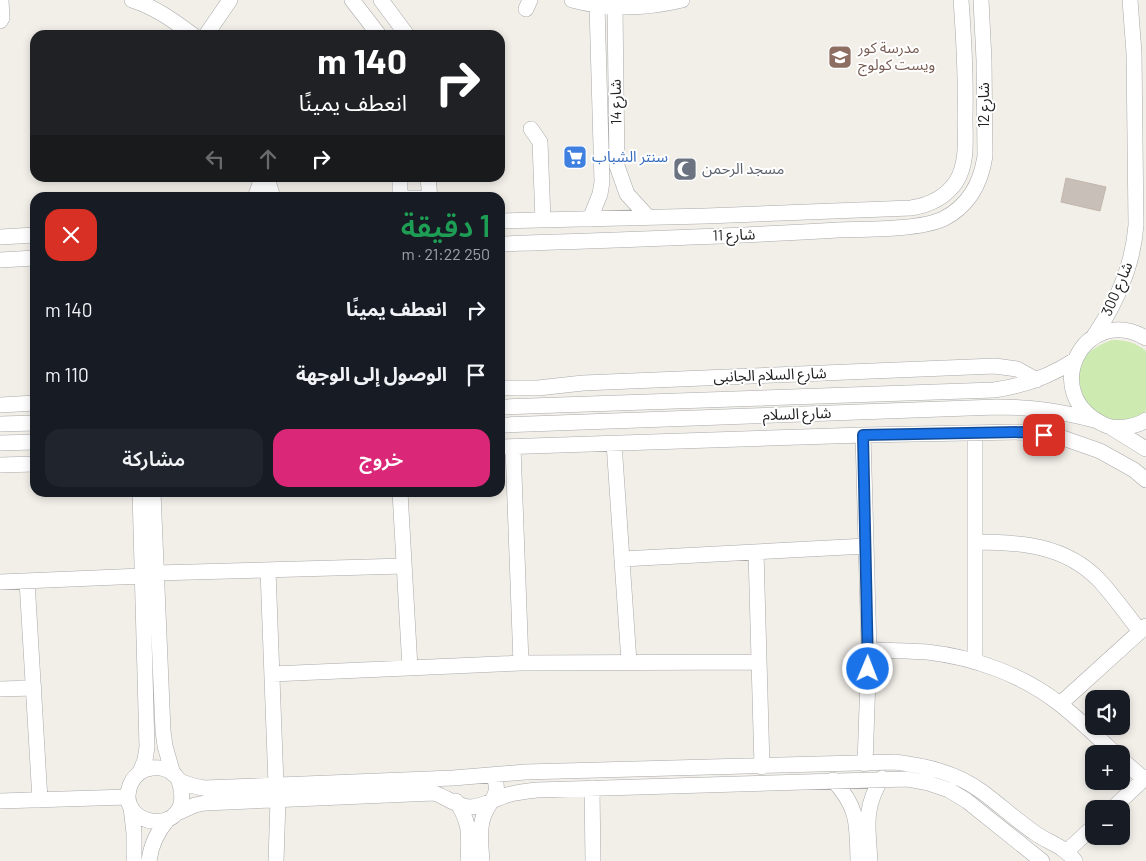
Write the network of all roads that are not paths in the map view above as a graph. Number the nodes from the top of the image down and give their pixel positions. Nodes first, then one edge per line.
1 (0, 0) edge
2 (132, 0) edge
3 (230, 0) edge
4 (352, 0) edge
5 (381, 0) edge
6 (572, 0) edge
7 (682, 0) edge
8 (961, 0) edge
9 (981, 0) edge
10 (1130, 0) edge
11 (662, 2) edge
12 (598, 6) junction
13 (615, 8) junction
14 (166, 16) junction
15 (0, 21) edge
16 (170, 30) edge
17 (186, 30) edge
18 (209, 30) edge
19 (375, 30) edge
20 (402, 30) edge
21 (531, 129) dead end
22 (948, 191) joint
23 (963, 205) joint
24 (706, 216) junction
25 (648, 217) junction
26 (590, 219) junction
27 (543, 220) junction
28 (505, 221) edge
29 (30, 235) edge
30 (706, 236) junction
31 (0, 237) edge
32 (505, 244) edge
33 (30, 258) edge
34 (0, 260) edge
35 (1094, 336) junction
36 (1146, 338) edge
37 (1075, 360) junction
38 (1037, 380) junction
39 (505, 388) edge
40 (538, 388) junction
41 (30, 403) edge
42 (0, 405) edge
43 (539, 406) junction
44 (505, 407) edge
45 (1094, 420) junction
46 (1146, 420) edge
47 (30, 423) edge
48 (0, 424) edge
49 (505, 425) edge
50 (1109, 426) junction
51 (975, 433) junction
52 (863, 435) junction
53 (30, 442) edge
54 (0, 443) edge
55 (614, 443) junction
56 (506, 447) edge
57 (1146, 449) edge
58 (30, 464) edge
59 (0, 465) edge
60 (1146, 480) edge
61 (141, 497) edge
62 (153, 497) edge
63 (400, 497) edge
64 (975, 542) junction
65 (866, 546) junction
66 (756, 552) junction
67 (622, 559) junction
68 (404, 566) junction
69 (268, 570) junction
70 (149, 575) junction
71 (27, 580) junction
72 (0, 582) edge
73 (1143, 628) edge
74 (869, 650) junction
75 (629, 662) junction
76 (759, 662) junction
77 (975, 662) junction
78 (521, 663) junction
79 (410, 668) junction
80 (272, 674) junction
81 (34, 688) junction
82 (0, 689) edge
83 (1060, 704) junction
84 (1106, 745) edge
85 (865, 764) junction
86 (1130, 766) edge
87 (762, 767) junction
88 (140, 772) junction
89 (493, 775) junction
90 (176, 778) junction
91 (453, 778) junction
92 (882, 778) junction
93 (1145, 778) edge
94 (833, 780) junction
95 (592, 788) junction
96 (277, 792) junction
97 (40, 800) junction
98 (1122, 800) edge
99 (0, 801) edge
100 (492, 801) junction
101 (130, 802) junction
102 (458, 805) junction
103 (172, 817) junction
104 (1085, 838) edge
105 (1052, 842) junction
106 (1071, 856) edge
107 (1039, 858) edge
108 (134, 861) edge
109 (149, 861) edge
110 (276, 861) edge
111 (468, 861) edge
112 (482, 861) edge
113 (593, 861) edge
114 (858, 861) edge
115 (870, 861) edge

1 - 15 street
2 - 14 street
3 - 18 street
4 - 19 street
5 - 20 street
6 - 12 street
7 - 11 street
8 - 22 street, شارع 12
9 - 23 street, شارع 12
10 - 35 street, شارع 300
11 - 13 street
12 - 13 street
12 - 26 street, شارع 14
13 - 25 street, شارع 14
14 - 16 street
14 - 17 street
21 - 27 street
22 - 24 street, شارع 11
23 - 30 street, شارع 11
24 - 25 street, شارع 11
24 - 30 street
25 - 26 street, شارع 11
26 - 27 street, شارع 11
27 - 28 street, شارع 11
29 - 31 street
30 - 32 street, شارع 11
33 - 34 street
35 - 36 street
35 - 37 street, شارع 300
37 - 38 street, شارع السلام
37 - 45 street
38 - 40 street, شارع السلام الجانبى
38 - 43 street, شارع السلام
39 - 40 street, شارع السلام الجانبى
40 - 43 street
41 - 42 street
43 - 44 street, شارع السلام
45 - 49 street, شارع السلام
45 - 50 street, شارع السلام
46 - 50 street
47 - 48 street
50 - 57 street
51 - 52 street
51 - 60 street
51 - 64 street
52 - 55 street
52 - 65 street
53 - 54 street
55 - 56 street
55 - 67 street
56 - 78 street
58 - 59 street
61 - 70 street
62 - 70 street
63 - 68 street
64 - 73 street
64 - 77 street
65 - 66 street
65 - 74 street
66 - 67 street
66 - 76 street
67 - 75 street
68 - 69 street
68 - 79 street
69 - 70 street
69 - 80 street
70 - 71 street
70 - 88 street
70 - 90 street
71 - 72 street
71 - 81 street
73 - 83 street
74 - 77 street
74 - 85 street
75 - 76 street
75 - 78 street
76 - 87 street
77 - 83 street
78 - 79 street
79 - 80 street
80 - 96 street
81 - 82 street
81 - 97 street
83 - 84 street
85 - 87 street
85 - 105 street
86 - 93 street
87 - 89 street
88 - 90 street
88 - 101 street
89 - 91 street
89 - 100 street
90 - 96 street
90 - 103 street
91 - 96 street
91 - 102 street
92 - 94 street
92 - 107 street
92 - 115 street
93 - 98 street
94 - 95 street
94 - 114 street
95 - 100 street
95 - 113 street
96 - 102 street
96 - 103 street
96 - 110 street
97 - 99 street
97 - 101 street
100 - 102 street
100 - 112 street
101 - 103 street
101 - 108 street
102 - 111 street
103 - 109 street
104 - 106 street
105 - 106 street
105 - 107 street

